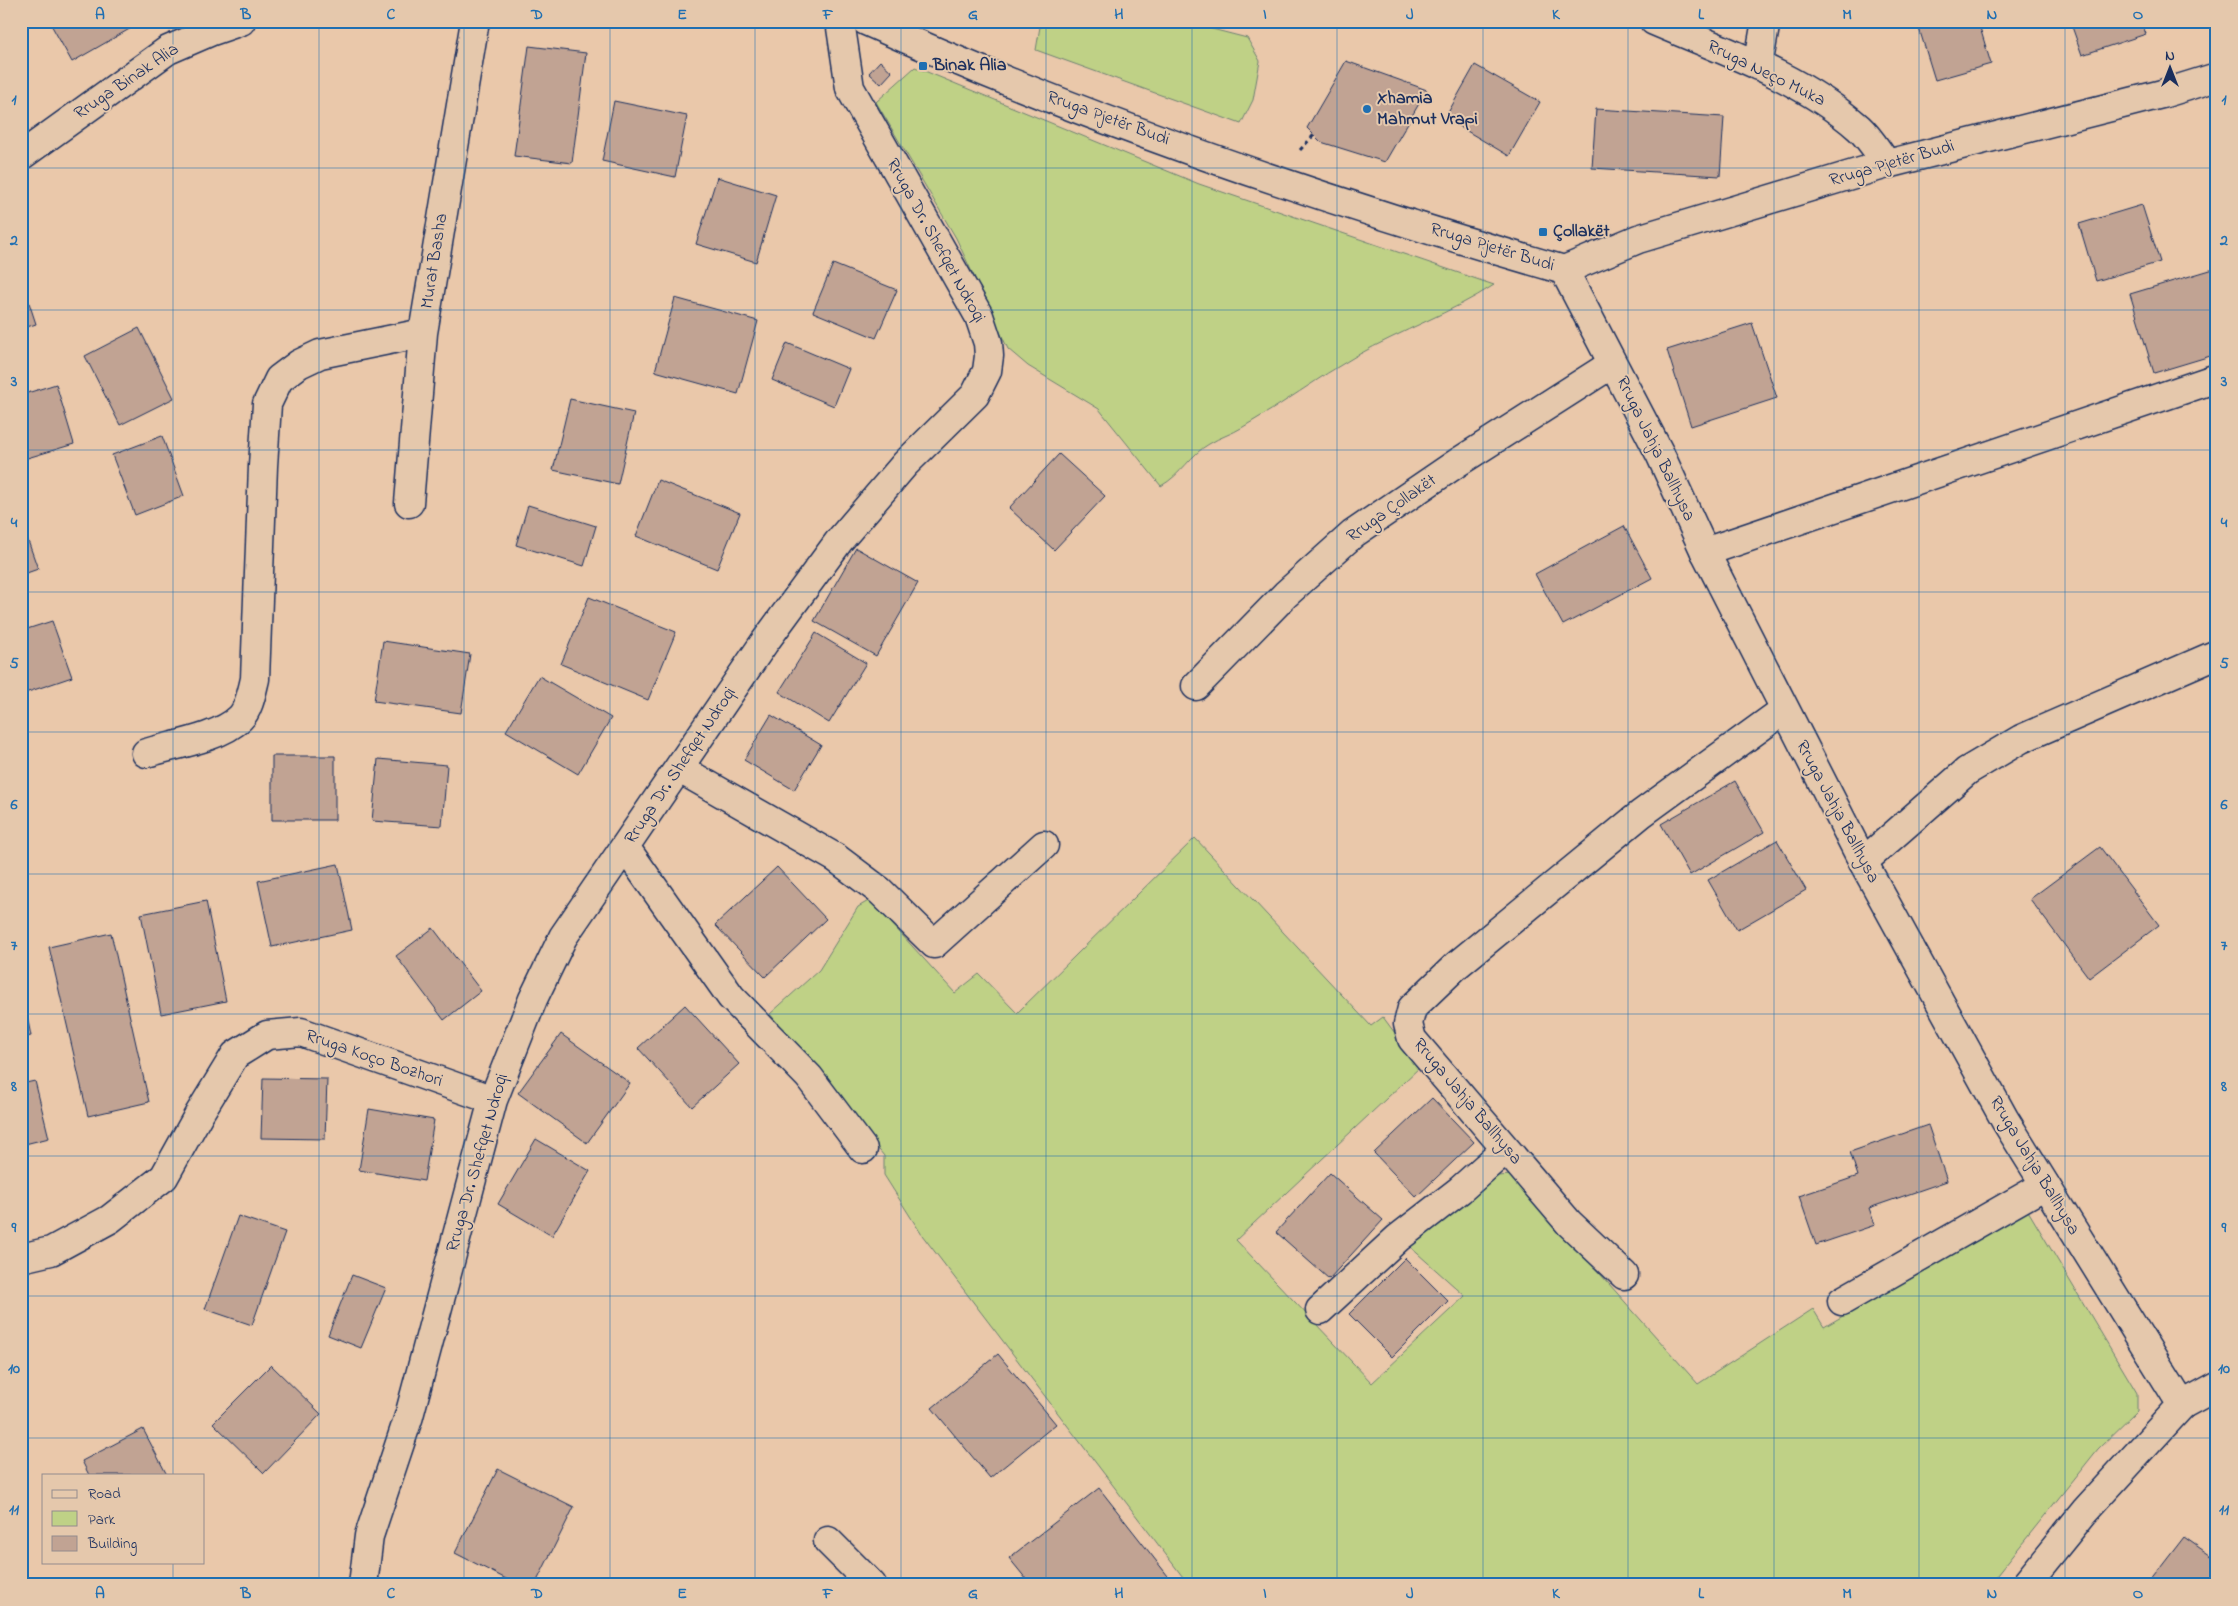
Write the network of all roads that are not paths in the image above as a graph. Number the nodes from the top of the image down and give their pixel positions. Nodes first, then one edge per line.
1 (241, 21) edge
2 (475, 21) edge
3 (840, 21) edge
4 (866, 21) edge
5 (1654, 21) edge
6 (1766, 21) edge
7 (1758, 66) junction
8 (2217, 77) edge
9 (21, 156) edge
10 (1887, 164) junction
11 (1564, 270) junction
12 (423, 333) junction
13 (1612, 364) junction
14 (2217, 378) edge
15 (409, 503) dead end
16 (1705, 552) junction
17 (2217, 654) edge
18 (1196, 686) dead end
19 (1784, 710) junction
20 (146, 753) dead end
21 (680, 769) junction
22 (1044, 845) dead end
23 (626, 848) junction
24 (1863, 862) junction
25 (493, 1100) junction
26 (863, 1149) dead end
27 (1506, 1149) junction
28 (2045, 1185) junction
29 (21, 1258) edge
30 (1624, 1274) dead end
31 (1842, 1300) dead end
32 (1320, 1310) dead end
33 (2217, 1386) edge
34 (2182, 1405) junction
35 (828, 1542) dead end
36 (363, 1585) edge
37 (872, 1585) edge
38 (2025, 1585) edge

1 - 9 street, Rruga Binak Alia
2 - 12 street, Murat Basha
3 - 21 street, Rruga Dr. Shefqet Ndroqi
4 - 11 street, Rruga Pjetër Budi
5 - 7 street, Rruga Neço Muka
6 - 7 street
7 - 10 street, Rruga Neço Muka
8 - 10 street, Rruga Pjetër Budi
10 - 11 street, Rruga Pjetër Budi
11 - 13 street, Rruga Jahja Ballhysa
12 - 15 street, Murat Basha
12 - 20 street
13 - 16 street, Rruga Jahja Ballhysa
13 - 18 street, Rruga Çollakët
14 - 16 street
16 - 19 street, Rruga Jahja Ballhysa
17 - 24 street
19 - 24 street, Rruga Jahja Ballhysa
19 - 27 street, Rruga Jahja Ballhysa
21 - 22 street
21 - 23 street, Rruga Dr. Shefqet Ndroqi
23 - 25 street, Rruga Dr. Shefqet Ndroqi
23 - 26 street
24 - 28 street, Rruga Jahja Ballhysa
25 - 29 street, Rruga Koço Bozhori
25 - 36 street, Rruga Dr. Shefqet Ndroqi
27 - 30 street, Rruga Jahja Ballhysa
27 - 32 street
28 - 31 street
28 - 34 street, Rruga Jahja Ballhysa
33 - 34 street
34 - 38 street
35 - 37 street

